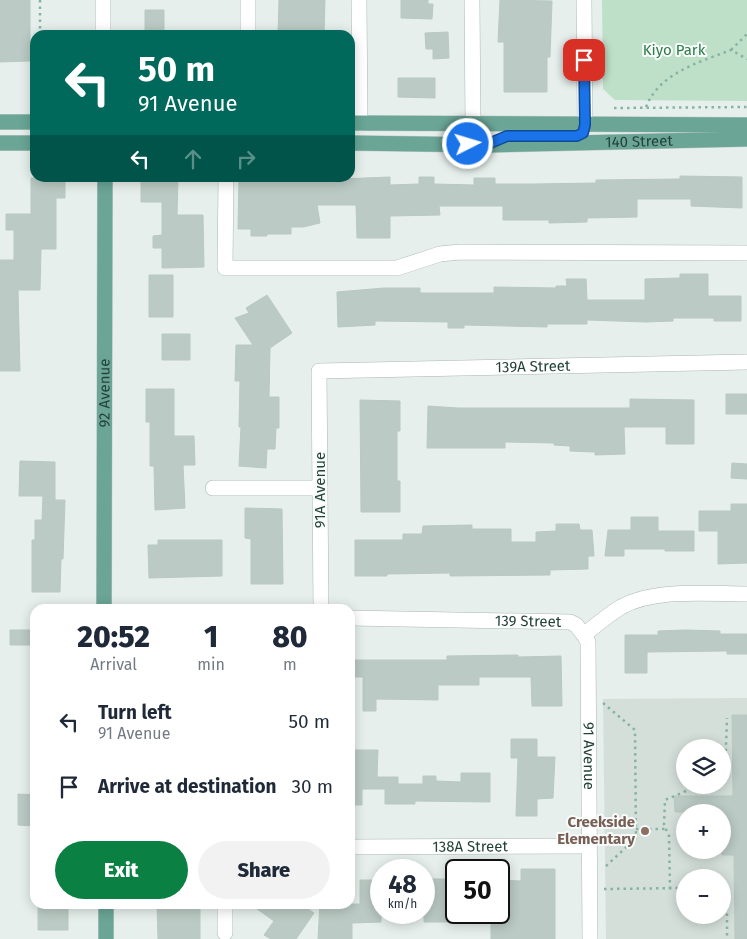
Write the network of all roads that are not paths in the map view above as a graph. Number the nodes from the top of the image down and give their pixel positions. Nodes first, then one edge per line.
1 (103, 0) edge
2 (248, 0) edge
3 (360, 0) edge
4 (472, 0) edge
5 (584, 0) edge
6 (103, 30) edge
7 (248, 30) edge
8 (0, 122) edge
9 (30, 122) edge
10 (355, 123) edge
11 (473, 124) junction
12 (585, 125) junction
13 (747, 125) edge
14 (747, 139) edge
15 (0, 143) edge
16 (30, 143) edge
17 (355, 143) edge
18 (488, 144) junction
19 (105, 182) edge
20 (226, 182) edge
21 (747, 253) edge
22 (747, 362) edge
23 (319, 371) joint
24 (213, 488) dead end
25 (320, 488) junction
26 (747, 594) edge
27 (104, 604) edge
28 (321, 604) edge
29 (355, 618) edge
30 (584, 635) junction
31 (589, 846) junction
32 (355, 847) edge
33 (106, 909) edge
34 (225, 909) edge
35 (225, 933) dead end
36 (106, 939) edge
37 (590, 939) edge

1 - 6 street
2 - 7 street
3 - 10 street
4 - 11 street
5 - 12 street
8 - 9 main road
10 - 11 main road, 140 Street
11 - 12 main road, 140 Street
12 - 13 main road, 140 Street
12 - 18 main road
14 - 18 main road, 140 Street
15 - 16 main road
17 - 18 main road, 140 Street
19 - 27 main road, 92 Avenue
20 - 21 street
22 - 23 street, 139A Street
23 - 25 street, 91A Avenue
24 - 25 street
25 - 28 street, 91A Avenue
26 - 30 street
29 - 30 street, 139 Street
30 - 31 street, 91 Avenue
31 - 32 street, 138A Street
31 - 37 street, 91 Avenue
33 - 36 main road
34 - 35 street

